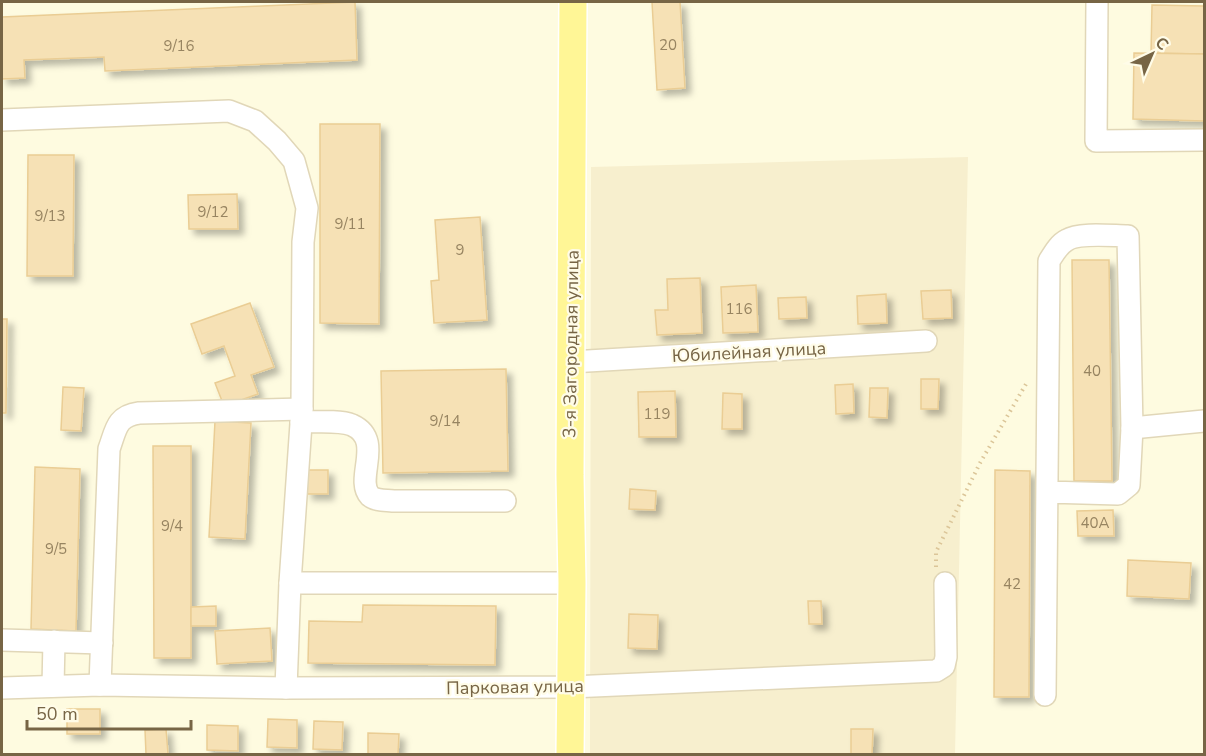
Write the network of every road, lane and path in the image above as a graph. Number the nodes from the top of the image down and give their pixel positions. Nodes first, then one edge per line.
1 (573, 2) edge
2 (1097, 2) edge
3 (2, 120) edge
4 (1204, 140) edge
5 (926, 341) dead end
6 (571, 362) junction
7 (1029, 379) dead end
8 (301, 416) junction
9 (1204, 421) edge
10 (1132, 428) junction
11 (1047, 492) junction
12 (505, 501) dead end
13 (290, 583) junction
14 (572, 583) junction
15 (945, 583) joint
16 (2, 640) edge
17 (54, 641) junction
18 (102, 643) junction
19 (99, 685) junction
20 (53, 686) junction
21 (571, 687) junction
22 (2, 688) edge
23 (286, 688) junction
24 (1045, 695) dead end
25 (570, 754) edge

1 - 6 main road, 3-я Загородная улица
2 - 4 lane
3 - 8 lane
5 - 6 lane, Юбилейная улица
6 - 14 main road, 3-я Загородная улица
7 - 15 path
8 - 12 lane
8 - 13 lane
8 - 18 lane
9 - 10 lane
10 - 11 lane
10 - 11 lane
11 - 24 lane
13 - 14 lane
13 - 23 lane
14 - 21 main road, 3-я Загородная улица
15 - 21 lane, Парковая улица
16 - 17 lane
17 - 18 lane
17 - 20 lane
18 - 19 lane
19 - 20 lane, Парковая улица
19 - 23 lane, Парковая улица
20 - 22 lane, Парковая улица
21 - 23 lane, Парковая улица
21 - 25 main road, 3-я Загородная улица

